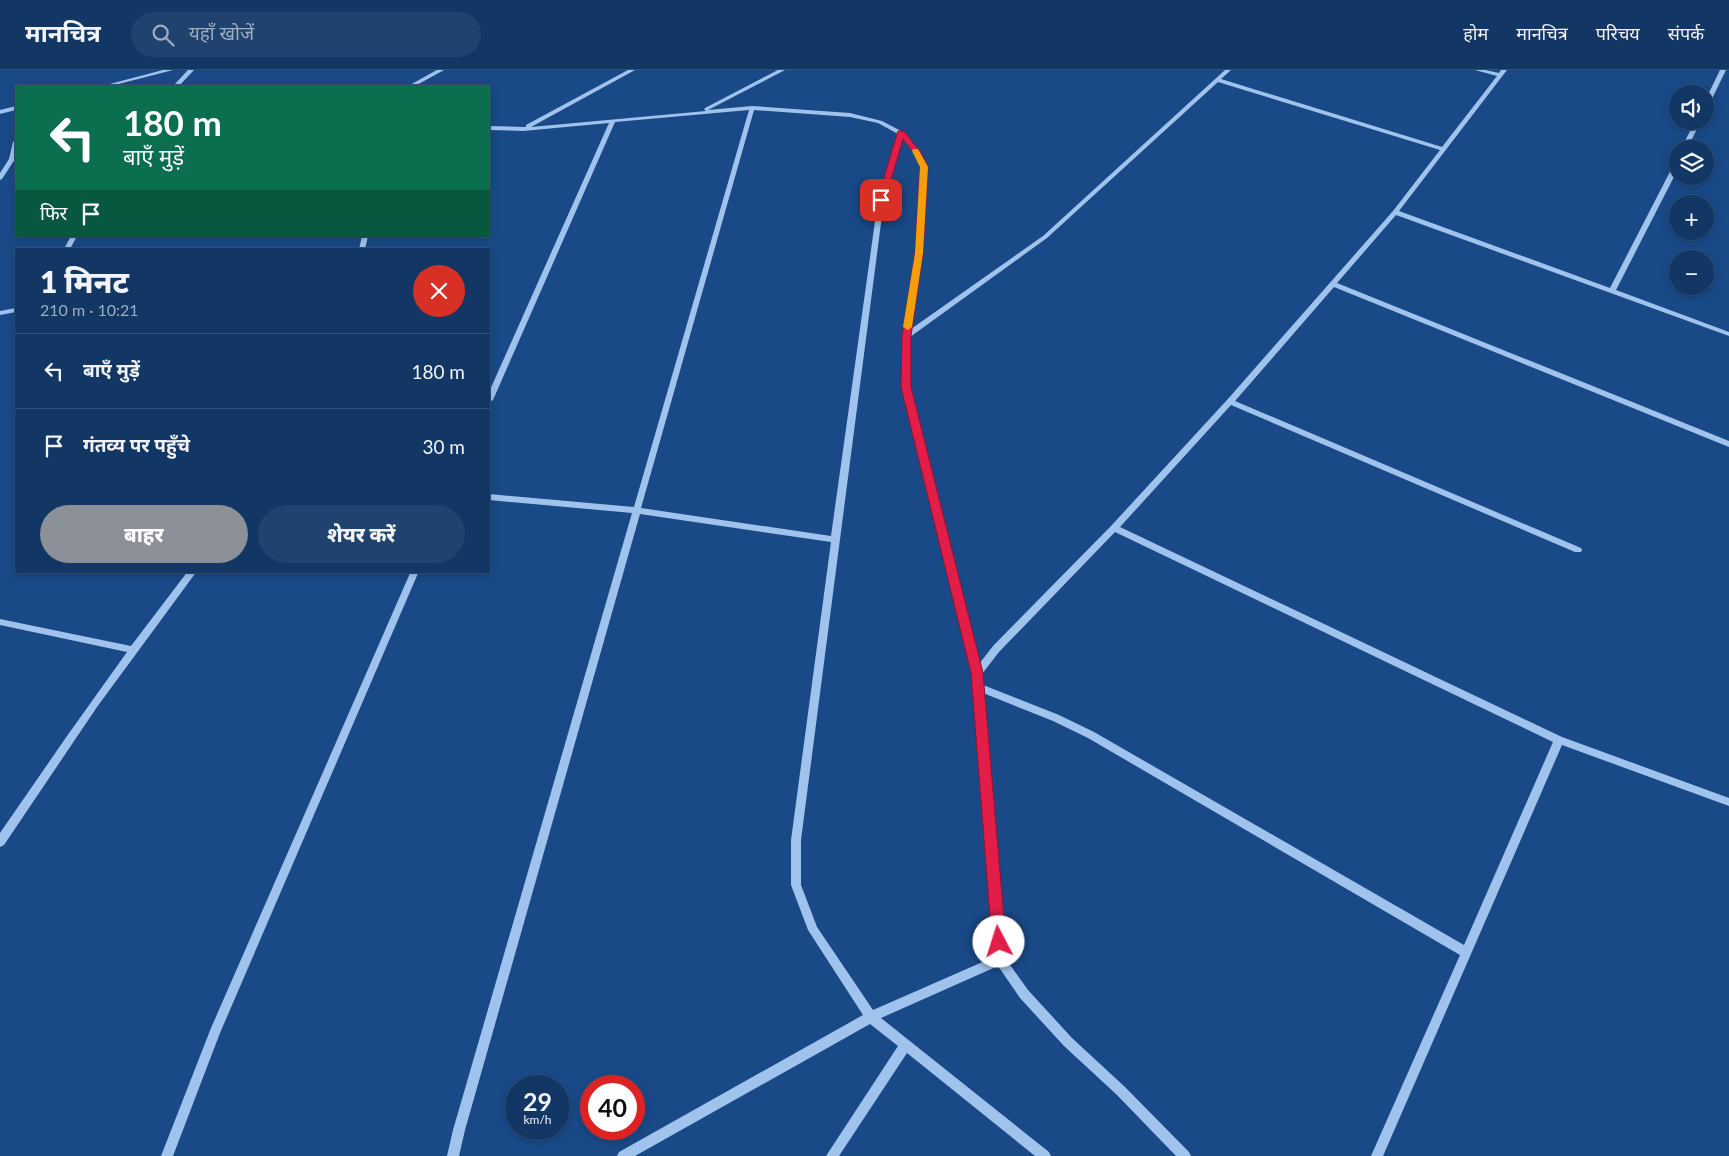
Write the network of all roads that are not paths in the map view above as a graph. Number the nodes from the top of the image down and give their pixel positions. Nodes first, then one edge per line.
1 (170, 70) edge
2 (190, 70) edge
3 (441, 70) edge
4 (632, 70) edge
5 (782, 70) edge
6 (1228, 70) edge
7 (1478, 70) edge
8 (1723, 70) edge
9 (1502, 73) edge
10 (1217, 80) junction
11 (109, 85) edge
12 (177, 85) edge
13 (414, 85) edge
14 (1714, 88) edge
15 (15, 108) edge
16 (752, 108) junction
17 (0, 112) edge
18 (703, 112) junction
19 (613, 120) junction
20 (490, 128) edge
21 (523, 129) junction
22 (901, 132) junction
23 (15, 146) edge
24 (1443, 149) junction
25 (0, 178) edge
26 (1669, 180) edge
27 (1394, 212) junction
28 (1332, 284) junction
29 (1612, 292) junction
30 (15, 310) edge
31 (0, 312) edge
32 (1729, 334) edge
33 (906, 336) junction
34 (490, 398) edge
35 (1230, 402) junction
36 (1729, 444) edge
37 (490, 496) edge
38 (636, 510) junction
39 (1114, 528) junction
40 (835, 540) junction
41 (1578, 550) dead end
42 (191, 573) edge
43 (414, 573) edge
44 (0, 622) edge
45 (132, 650) junction
46 (977, 673) junction
47 (978, 687) junction
48 (1559, 740) junction
49 (1729, 802) edge
50 (0, 842) edge
51 (1467, 953) junction
52 (1000, 960) junction
53 (871, 1018) junction
54 (906, 1045) junction
55 (167, 1156) edge
56 (453, 1156) edge
57 (623, 1156) edge
58 (832, 1156) edge
59 (1045, 1156) edge
60 (1184, 1156) edge
61 (1377, 1156) edge

1 - 11 street
2 - 12 street
3 - 13 street
4 - 21 street
5 - 18 street
6 - 10 street
7 - 9 street
8 - 14 street
9 - 24 street
10 - 24 street
10 - 33 street
15 - 17 street
16 - 18 street
16 - 22 street
16 - 38 street
18 - 19 street
19 - 21 street
19 - 34 street
20 - 21 street
22 - 33 street
22 - 40 street
23 - 25 street
24 - 27 street
26 - 29 street
27 - 28 street
27 - 29 street
28 - 35 street
28 - 36 street
29 - 32 street
30 - 31 street
33 - 46 street
35 - 39 street
35 - 41 street
37 - 38 street
38 - 40 street
38 - 56 street
39 - 46 street
39 - 48 street
40 - 53 street
42 - 45 street
43 - 55 street
44 - 45 street
45 - 50 street
46 - 47 street
47 - 51 street
47 - 52 street
48 - 49 street
48 - 51 street
51 - 61 street
52 - 53 street
52 - 60 street
53 - 54 street
53 - 57 street
54 - 58 street
54 - 59 street

